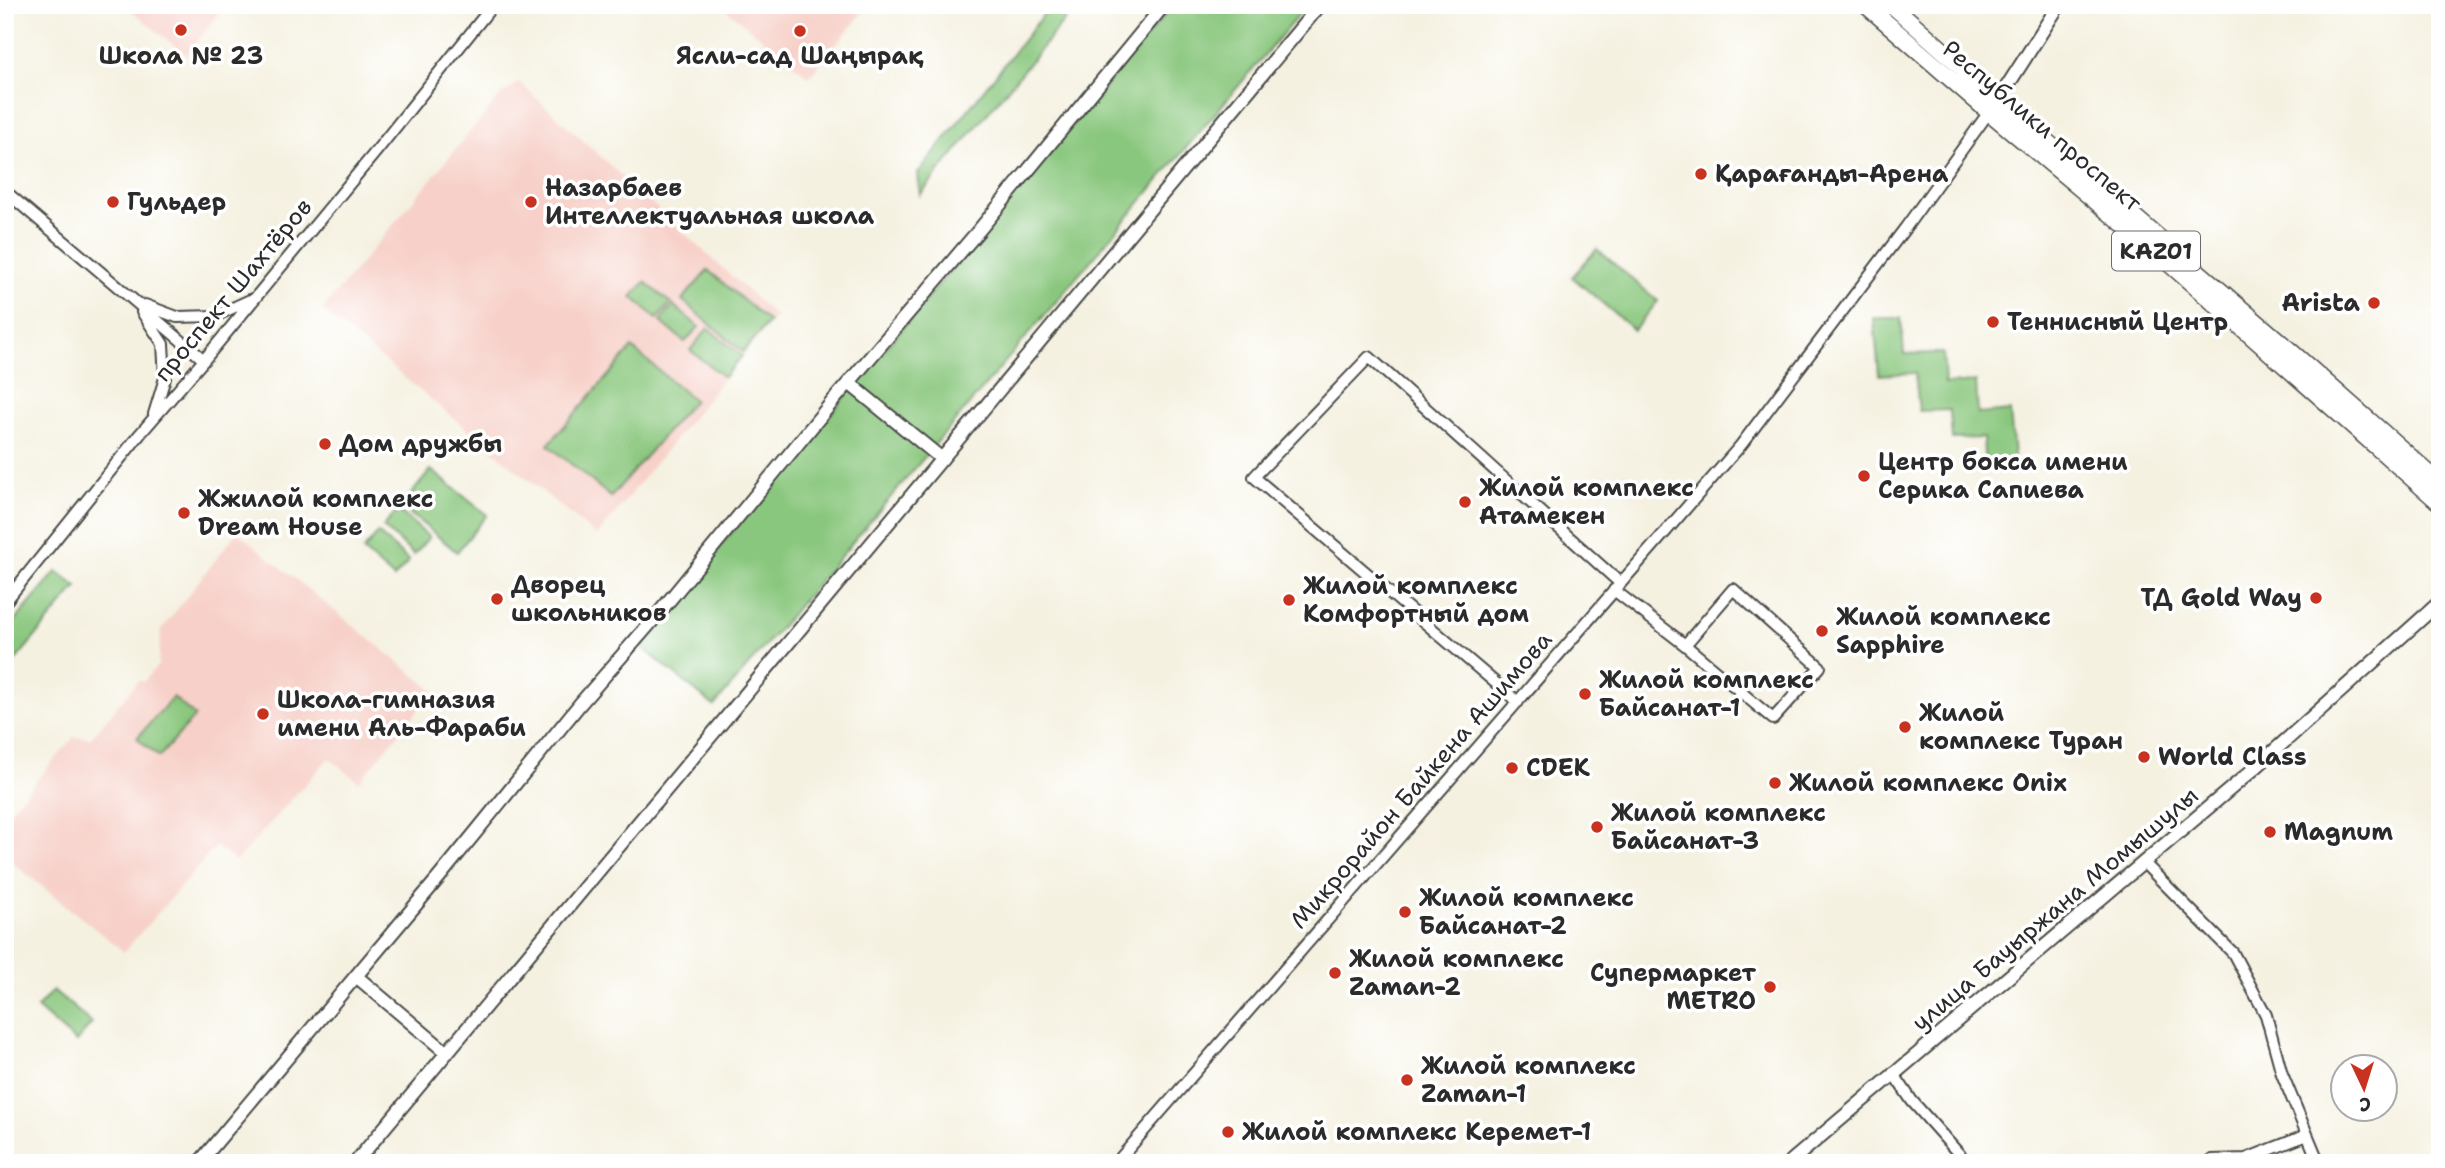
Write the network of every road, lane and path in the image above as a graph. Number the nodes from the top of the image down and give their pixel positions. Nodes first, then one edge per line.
1 (493, 5) edge
2 (1164, 5) edge
3 (1321, 5) edge
4 (1866, 5) edge
5 (1892, 5) edge
6 (2059, 5) edge
7 (1994, 106) junction
8 (5, 191) edge
9 (252, 299) junction
10 (136, 302) junction
11 (204, 360) junction
12 (849, 383) junction
13 (152, 420) junction
14 (942, 459) junction
15 (2440, 483) edge
16 (2440, 503) edge
17 (1617, 586) junction
18 (5, 601) edge
19 (2440, 602) edge
20 (1685, 645) junction
21 (1518, 702) junction
22 (2144, 863) junction
23 (355, 976) junction
24 (447, 1053) junction
25 (1893, 1073) junction
26 (2307, 1135) junction
27 (199, 1163) edge
28 (355, 1163) edge
29 (1116, 1163) edge
30 (1789, 1163) edge
31 (1967, 1163) edge
32 (2209, 1163) edge
33 (2319, 1163) edge

1 - 9 street, проспект Шахтёров
2 - 12 main road
3 - 14 main road
4 - 7 highway, Республики проспект / KАZ01
5 - 7 highway, Республики проспект / KАZ01
6 - 7 main road
7 - 15 highway, Республики проспект / KАZ01
7 - 16 highway, Республики проспект / KАZ01
7 - 17 street, Микрорайон Байкена Ашимова
8 - 10 street
9 - 10 street
9 - 11 street, проспект Шахтёров
10 - 11 street
10 - 13 street
11 - 13 street, проспект Шахтёров
12 - 14 main road
12 - 23 main road
13 - 18 street, проспект Шахтёров
14 - 24 main road
17 - 20 street
17 - 21 street, Микрорайон Байкена Ашимова
17 - 21 street
19 - 22 main road, улица Бауыржана Момышулы
20 - 20 street
21 - 29 street, Микрорайон Байкена Ашимова
22 - 25 main road, улица Бауыржана Момышулы
22 - 26 street
23 - 24 main road
23 - 27 main road
24 - 28 main road
25 - 30 main road, улица Бауыржана Момышулы
25 - 31 street
26 - 32 street
26 - 33 street

